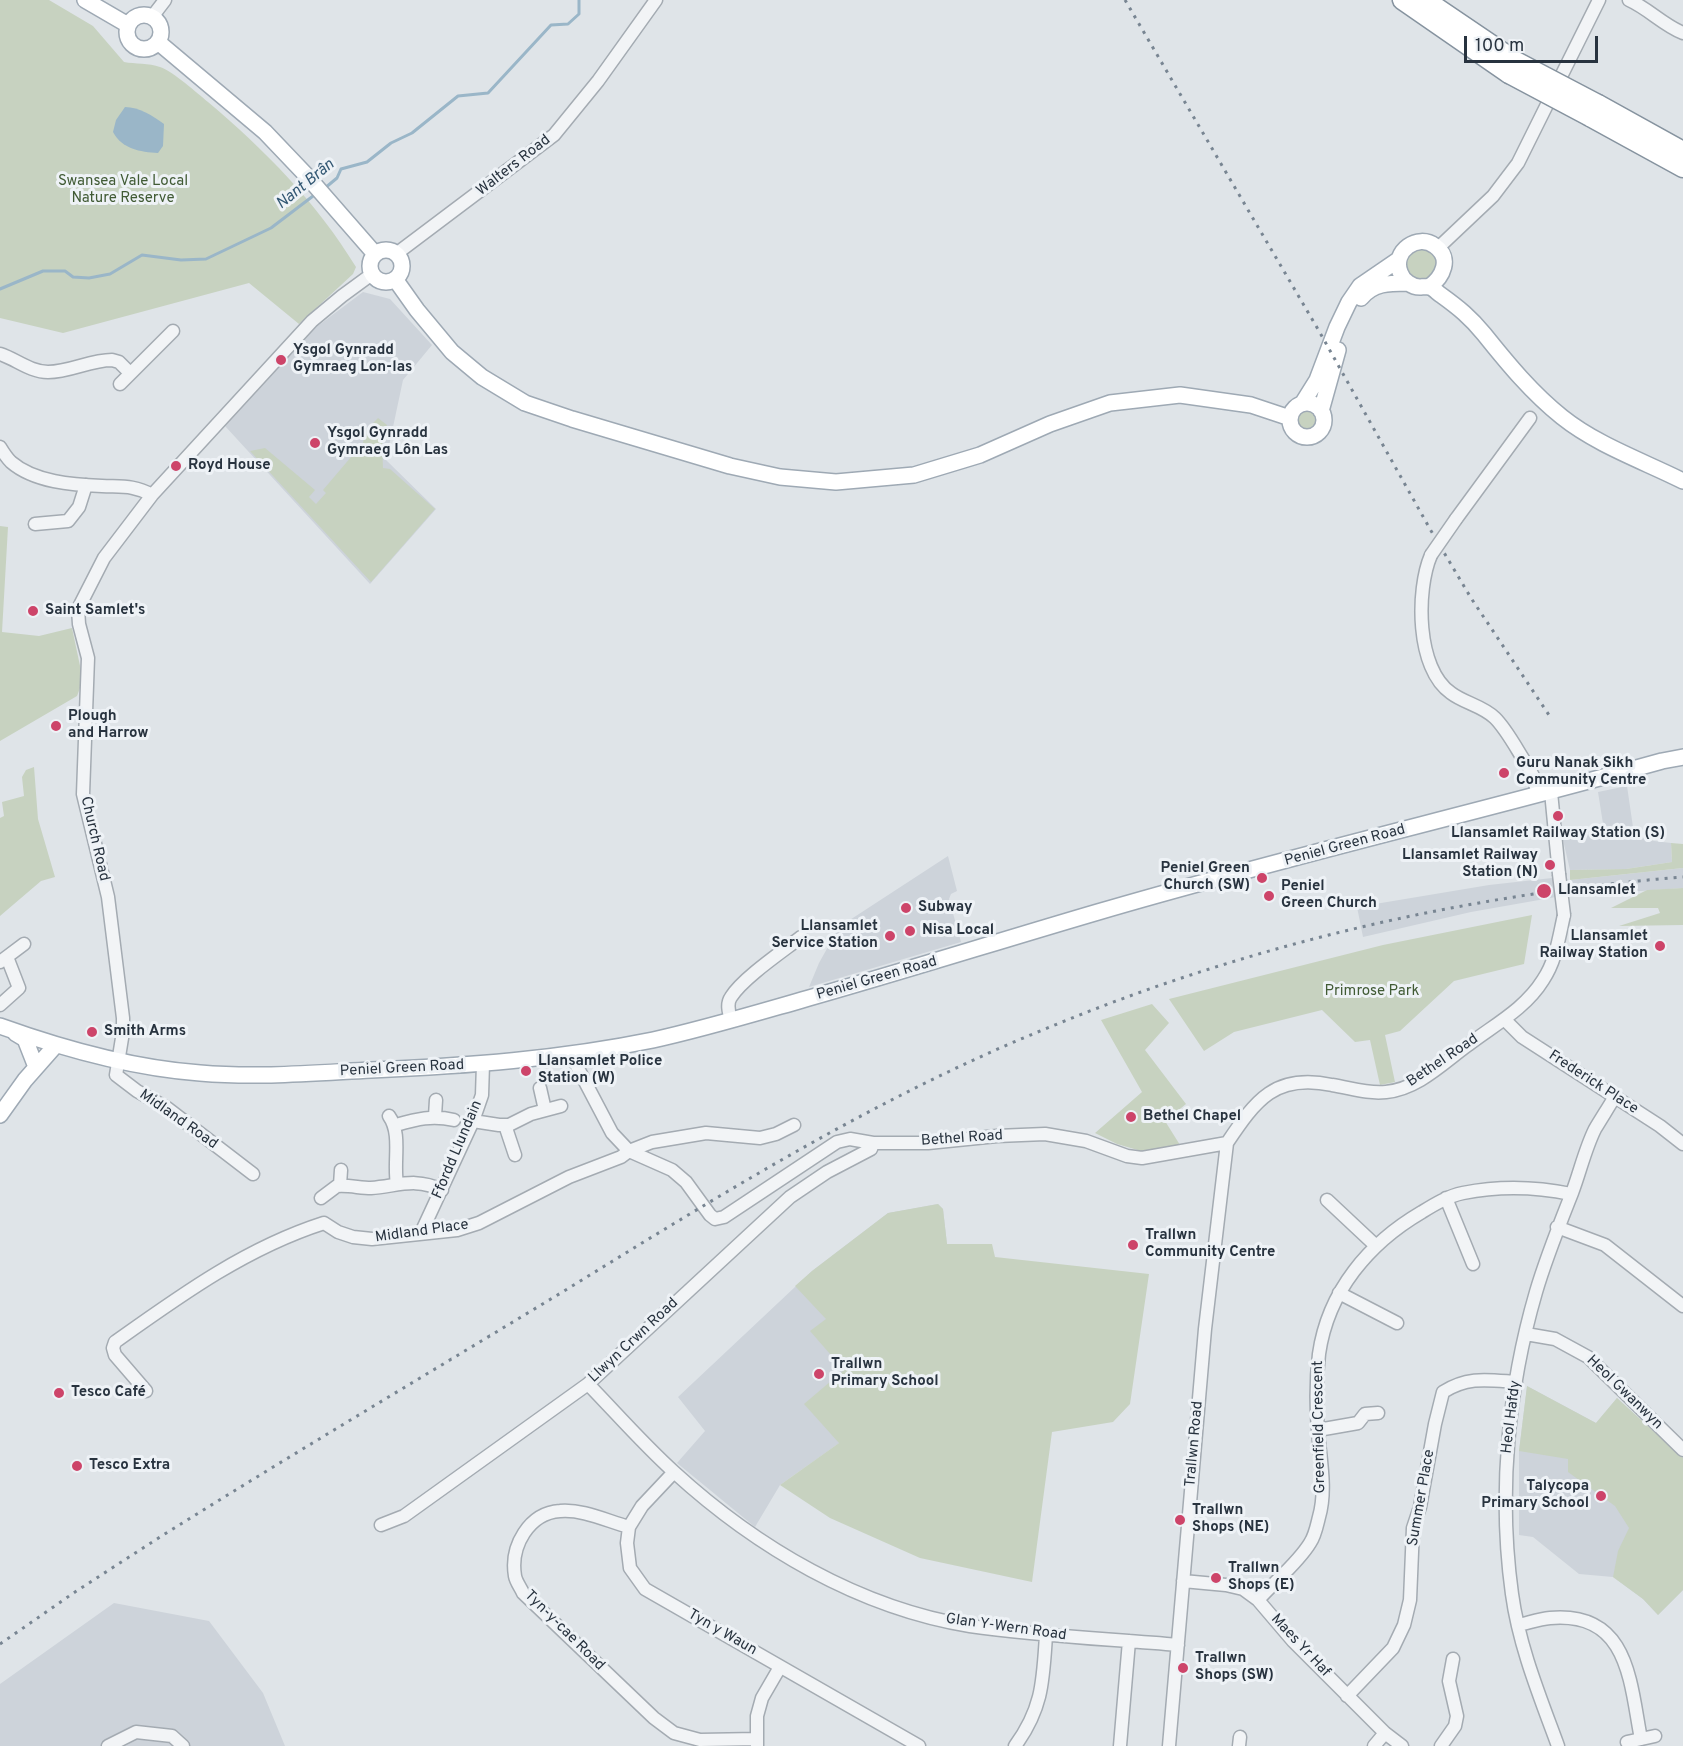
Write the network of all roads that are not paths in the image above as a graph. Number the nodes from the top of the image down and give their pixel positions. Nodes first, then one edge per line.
1 (85, 0) edge
2 (165, 0) edge
3 (656, 0) edge
4 (1402, 0) edge
5 (1426, 0) edge
6 (1599, 0) edge
7 (1629, 0) edge
8 (152, 17) junction
9 (128, 25) junction
10 (1683, 33) edge
11 (158, 42) junction
12 (1513, 67) junction
13 (1594, 111) junction
14 (1683, 151) edge
15 (1683, 169) edge
16 (1438, 248) junction
17 (375, 254) junction
18 (396, 254) junction
19 (1398, 260) junction
20 (372, 274) junction
21 (395, 279) junction
22 (1407, 283) junction
23 (1429, 286) junction
24 (173, 331) dead end
25 (0, 354) edge
26 (130, 373) junction
27 (120, 384) dead end
28 (1302, 404) junction
29 (1321, 411) junction
30 (1290, 418) junction
31 (1530, 418) dead end
32 (0, 447) edge
33 (1683, 481) edge
34 (86, 485) junction
35 (152, 495) junction
36 (35, 524) dead end
37 (1683, 757) edge
38 (1544, 793) junction
39 (801, 937) dead end
40 (24, 944) dead end
41 (4, 959) edge
42 (0, 1005) edge
43 (731, 1020) junction
44 (1505, 1020) junction
45 (4, 1027) edge
46 (55, 1046) junction
47 (571, 1055) junction
48 (118, 1060) junction
49 (483, 1064) junction
50 (36, 1067) junction
51 (540, 1088) dead end
52 (1614, 1098) junction
53 (436, 1100) dead end
54 (561, 1106) dead end
55 (545, 1110) junction
56 (0, 1115) edge
57 (435, 1116) junction
58 (454, 1120) dead end
59 (473, 1121) junction
60 (505, 1125) junction
61 (794, 1125) dead end
62 (873, 1143) junction
63 (1227, 1143) junction
64 (1683, 1144) edge
65 (629, 1151) junction
66 (514, 1155) dead end
67 (341, 1170) dead end
68 (253, 1174) dead end
69 (777, 1181) junction
70 (397, 1184) junction
71 (340, 1185) junction
72 (442, 1190) junction
73 (1571, 1194) junction
74 (790, 1197) junction
75 (321, 1198) dead end
76 (1446, 1198) junction
77 (1327, 1200) dead end
78 (1557, 1227) junction
79 (421, 1233) junction
80 (1376, 1245) junction
81 (1473, 1264) dead end
82 (1339, 1293) junction
83 (1683, 1306) edge
84 (1396, 1323) dead end
85 (1526, 1334) junction
86 (1516, 1382) junction
87 (588, 1384) junction
88 (146, 1391) dead end
89 (1378, 1413) dead end
90 (1318, 1430) junction
91 (1683, 1449) edge
92 (674, 1472) junction
93 (381, 1525) dead end
94 (629, 1527) junction
95 (1183, 1581) junction
96 (1258, 1600) junction
97 (1518, 1625) junction
98 (1046, 1635) junction
99 (1129, 1641) junction
100 (1178, 1645) junction
101 (1453, 1659) dead end
102 (780, 1667) junction
103 (1347, 1696) junction
104 (1385, 1733) junction
105 (1655, 1736) dead end
106 (1641, 1739) junction
107 (1628, 1742) dead end
108 (758, 1743) edge
109 (108, 1746) edge
110 (183, 1746) edge
111 (919, 1746) edge
112 (1015, 1746) edge
113 (1120, 1746) edge
114 (1169, 1746) edge
115 (1374, 1746) edge
116 (1402, 1746) edge
117 (1441, 1746) edge
118 (1558, 1746) edge

1 - 9 main road
2 - 8 street
3 - 18 street, Walters Road
4 - 12 highway
5 - 12 highway
6 - 16 street
7 - 10 street
8 - 9 main road
8 - 11 main road
9 - 11 main road
11 - 17 main road
12 - 13 highway, bridge
13 - 14 highway
13 - 15 highway
16 - 19 main road
16 - 23 main road
17 - 18 main road
17 - 20 main road
18 - 21 main road
19 - 22 main road
19 - 28 main road
20 - 21 main road
20 - 35 street
21 - 30 main road
22 - 23 main road
22 - 29 main road
23 - 33 main road
24 - 26 street
25 - 26 street
26 - 27 street
28 - 29 main road
28 - 30 main road
29 - 30 main road
31 - 38 street, Bethel Road, bridge
32 - 34 street
34 - 35 street
34 - 36 street
35 - 48 street, Church Road
37 - 38 main road, Peniel Green Road
38 - 43 main road, Peniel Green Road
38 - 44 street, Bethel Road, bridge
39 - 43 street
40 - 41 street
41 - 42 street
43 - 47 main road, Peniel Green Road
44 - 52 street, Frederick Place
44 - 63 street, Bethel Road
45 - 46 main road, Peniel Green Road
45 - 50 main road
46 - 48 main road, Peniel Green Road
46 - 50 main road
47 - 49 main road, Peniel Green Road
47 - 65 street
48 - 49 main road, Peniel Green Road
48 - 68 street, Midland Road
49 - 59 street, Ffordd Llundain
50 - 56 main road
51 - 55 street
52 - 64 street, Frederick Place
52 - 73 street, Heol Hafdy
53 - 57 street
54 - 55 street
55 - 60 street
57 - 58 street
57 - 70 street
59 - 60 street
59 - 72 street, Ffordd Llundain
60 - 66 street
61 - 65 street, Midland Place
62 - 63 street, Bethel Road
62 - 69 street, Bethel Road
62 - 74 street, Llwyn Crwn Road
63 - 95 street, Trallwn Road
65 - 69 street, Bethel Road
65 - 79 street, Midland Place
67 - 71 street
69 - 74 street
70 - 71 street
70 - 72 street
71 - 75 street
72 - 79 street, Ffordd Llundain
73 - 76 street, Greenfield Crescent
73 - 78 street, Heol Hafdy
74 - 87 street, Llwyn Crwn Road
76 - 80 street, Greenfield Crescent
76 - 81 street
77 - 80 street
78 - 83 street
78 - 85 street, Heol Hafdy
79 - 88 street, Midland Place
80 - 82 street, Greenfield Crescent
82 - 84 street
82 - 90 street, Greenfield Crescent
85 - 86 street, Heol Hafdy
85 - 91 street, Heol Gwanwyn
86 - 97 street, Heol Hafdy
86 - 103 street, Summer Place
87 - 92 street, Glan Y-Wern Road
87 - 93 street, Llwyn Crwn Road
89 - 90 street
90 - 96 street, Greenfield Crescent
92 - 94 street
92 - 98 street, Glan Y-Wern Road
94 - 102 street, Tyn y Waun
94 - 108 street, Tyn-y-cae Road
95 - 96 street, Maes Yr Haf
95 - 100 street, Trallwn Road
96 - 103 street, Maes Yr Haf
97 - 106 street
97 - 118 street, Heol Hafdy
98 - 99 street, Glan Y-Wern Road
98 - 112 street
99 - 100 street, Glan Y-Wern Road
99 - 113 street
100 - 114 street, Trallwn Road
101 - 117 street
102 - 108 street
102 - 111 street, Tyn y Waun
103 - 104 street, Maes Yr Haf
104 - 115 street
104 - 116 street, Maes Yr Haf
105 - 106 street
106 - 107 street
109 - 110 street

